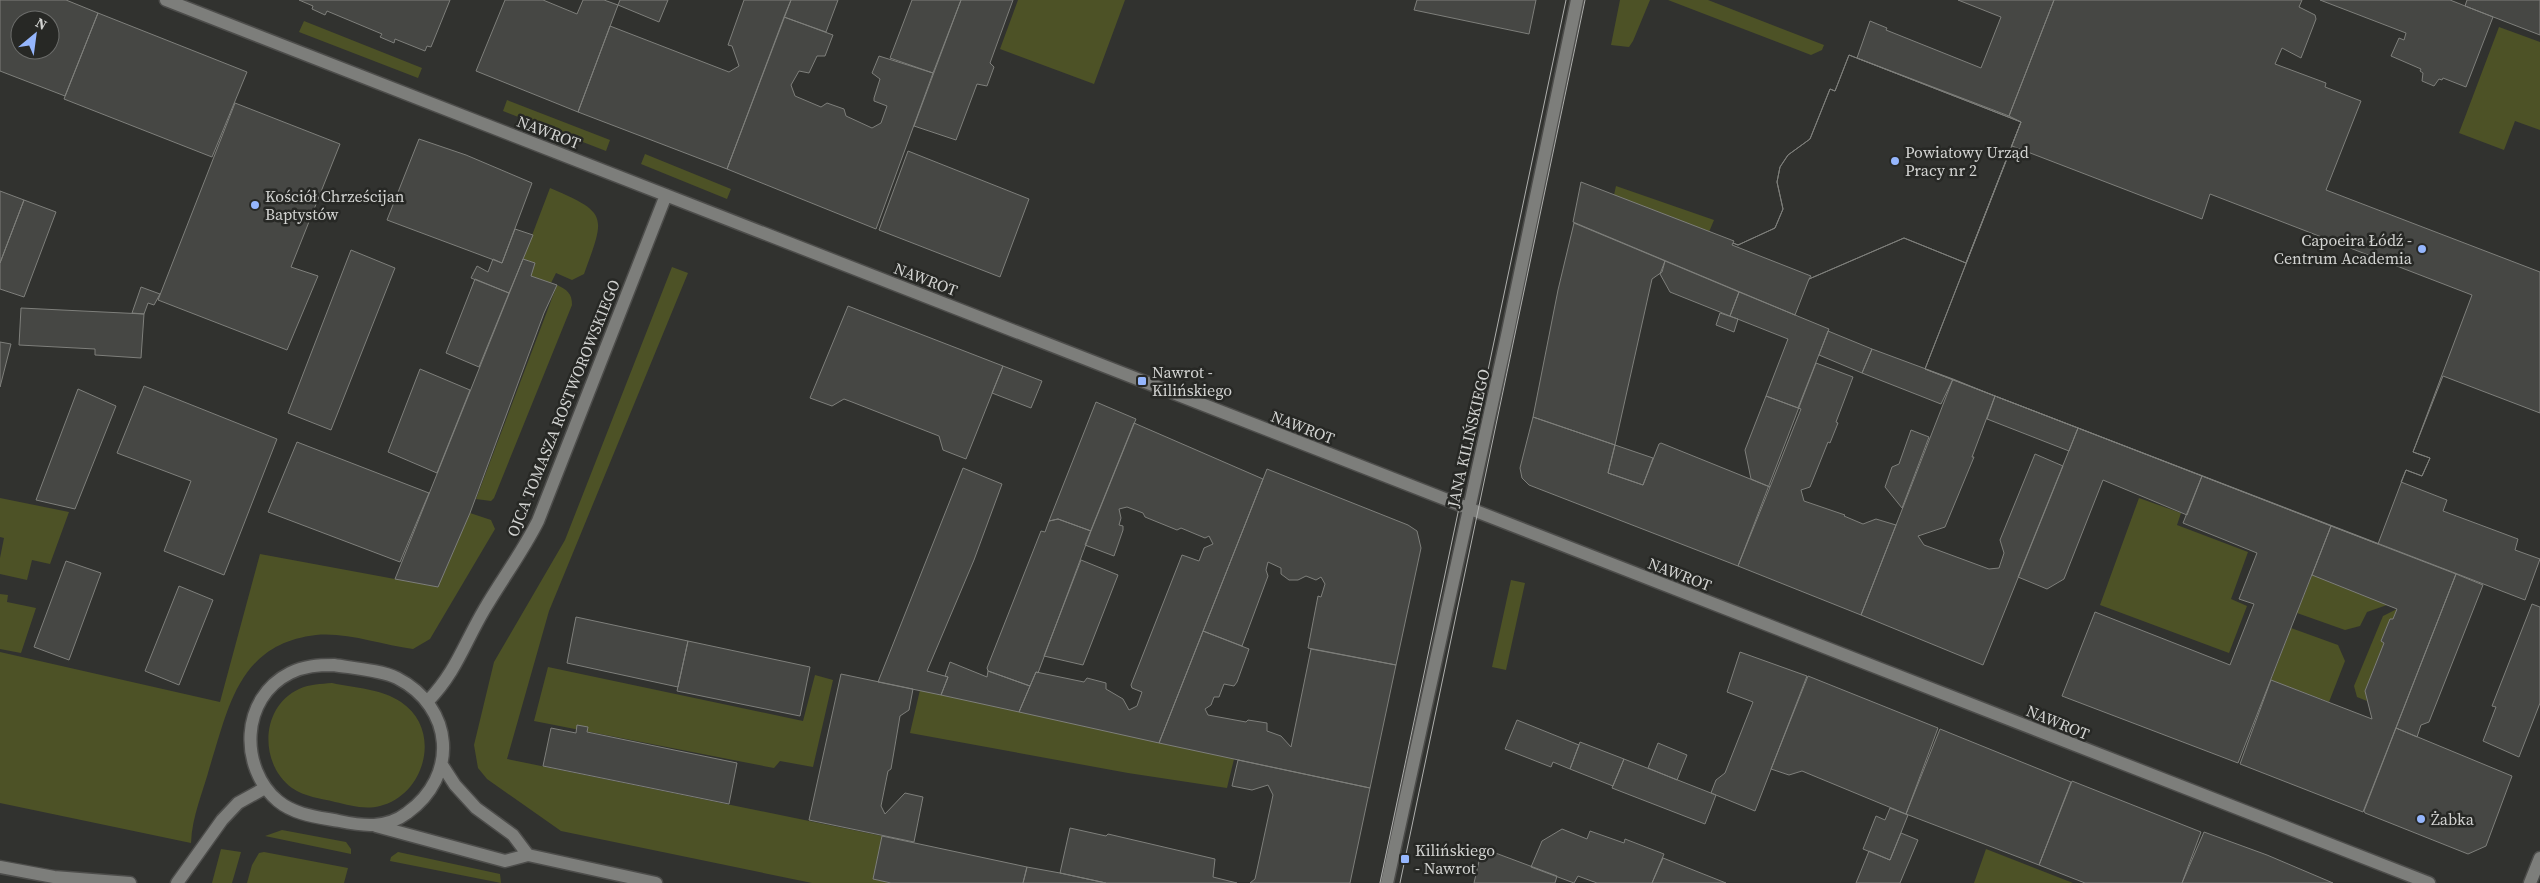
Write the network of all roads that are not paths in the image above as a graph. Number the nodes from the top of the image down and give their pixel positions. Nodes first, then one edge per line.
1 (166, 0) edge
2 (1577, 0) edge
3 (666, 195) junction
4 (1469, 509) junction
5 (428, 701) junction
6 (442, 765) junction
7 (265, 788) junction
8 (376, 826) junction
9 (528, 855) junction
10 (2540, 858) edge
11 (0, 867) edge
12 (130, 883) edge
13 (177, 883) edge
14 (656, 883) edge
15 (1387, 883) edge
16 (2429, 883) edge
17 (2530, 883) edge

1 - 3 street, NAWROT
2 - 4 street, JANA KILIŃSKIEGO
3 - 4 street, NAWROT
3 - 5 street, OJCA TOMASZA ROSTWOROWSKIEGO
4 - 15 street, JANA KILIŃSKIEGO
4 - 16 street, NAWROT
5 - 6 street
5 - 7 street
6 - 8 street
6 - 9 street
7 - 8 street
7 - 13 street
8 - 9 street
9 - 14 street
10 - 17 street
11 - 12 street

